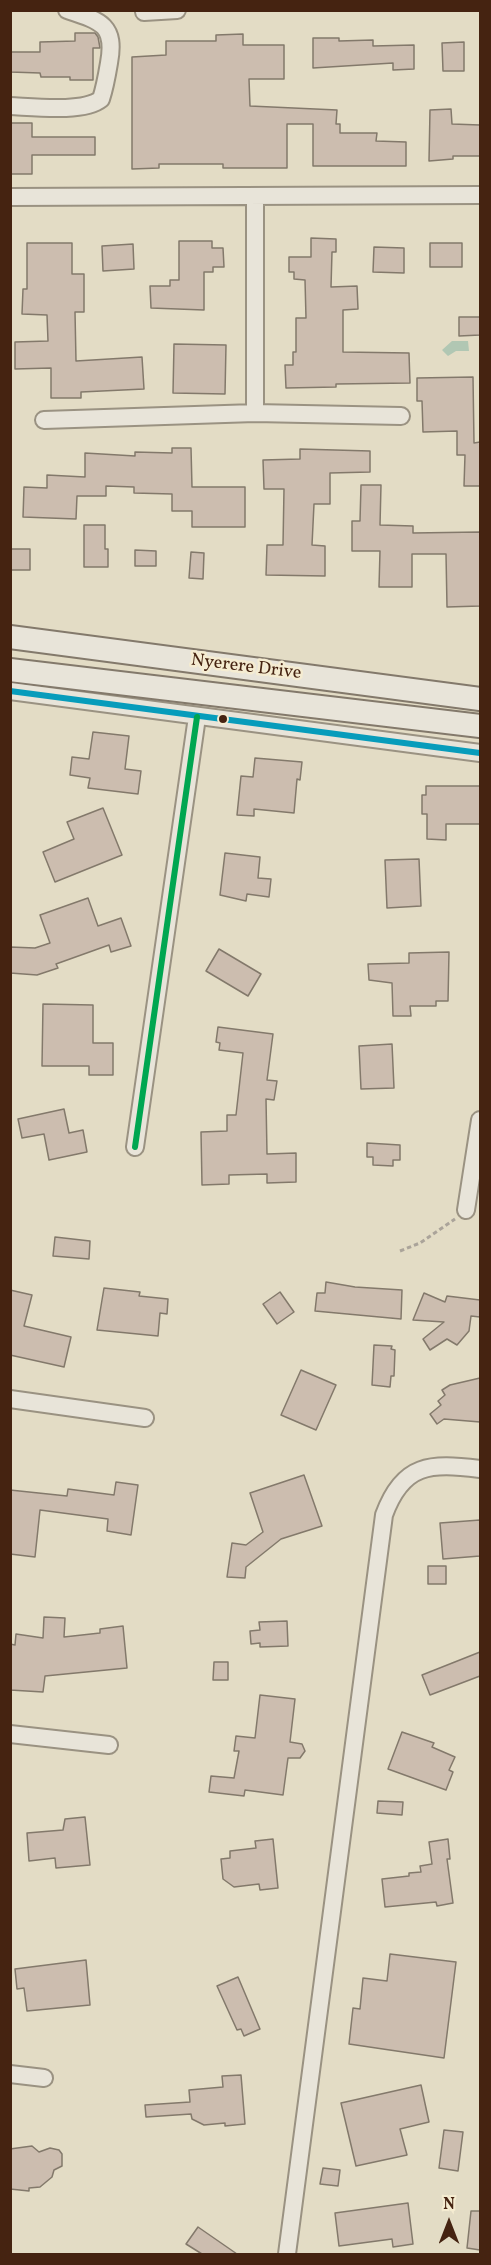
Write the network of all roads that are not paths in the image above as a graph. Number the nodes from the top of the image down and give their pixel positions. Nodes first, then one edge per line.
1 (67, 10) edge
2 (177, 10) edge
3 (144, 12) edge
4 (10, 106) edge
5 (480, 195) edge
6 (10, 196) edge
7 (255, 196) junction
8 (255, 413) junction
9 (401, 416) dead end
10 (44, 420) dead end
11 (10, 637) edge
12 (10, 670) edge
13 (10, 691) edge
14 (480, 699) edge
15 (197, 717) junction
16 (480, 726) edge
17 (480, 753) edge
18 (480, 1120) edge
19 (135, 1147) dead end
20 (466, 1210) road end
21 (10, 1399) edge
22 (146, 1418) dead end
23 (480, 1469) edge
24 (10, 1734) edge
25 (109, 1745) dead end
26 (10, 2074) edge
27 (44, 2078) dead end
28 (287, 2254) edge

1 - 4 street
2 - 3 street
5 - 7 street
6 - 7 street
7 - 8 street
8 - 9 street
8 - 10 street
11 - 14 main road, Nyerere Drive
12 - 16 main road, Nyerere Drive
13 - 15 street
15 - 17 street
15 - 19 street
18 - 20 street
21 - 22 street
23 - 28 street
24 - 25 street
26 - 27 street

